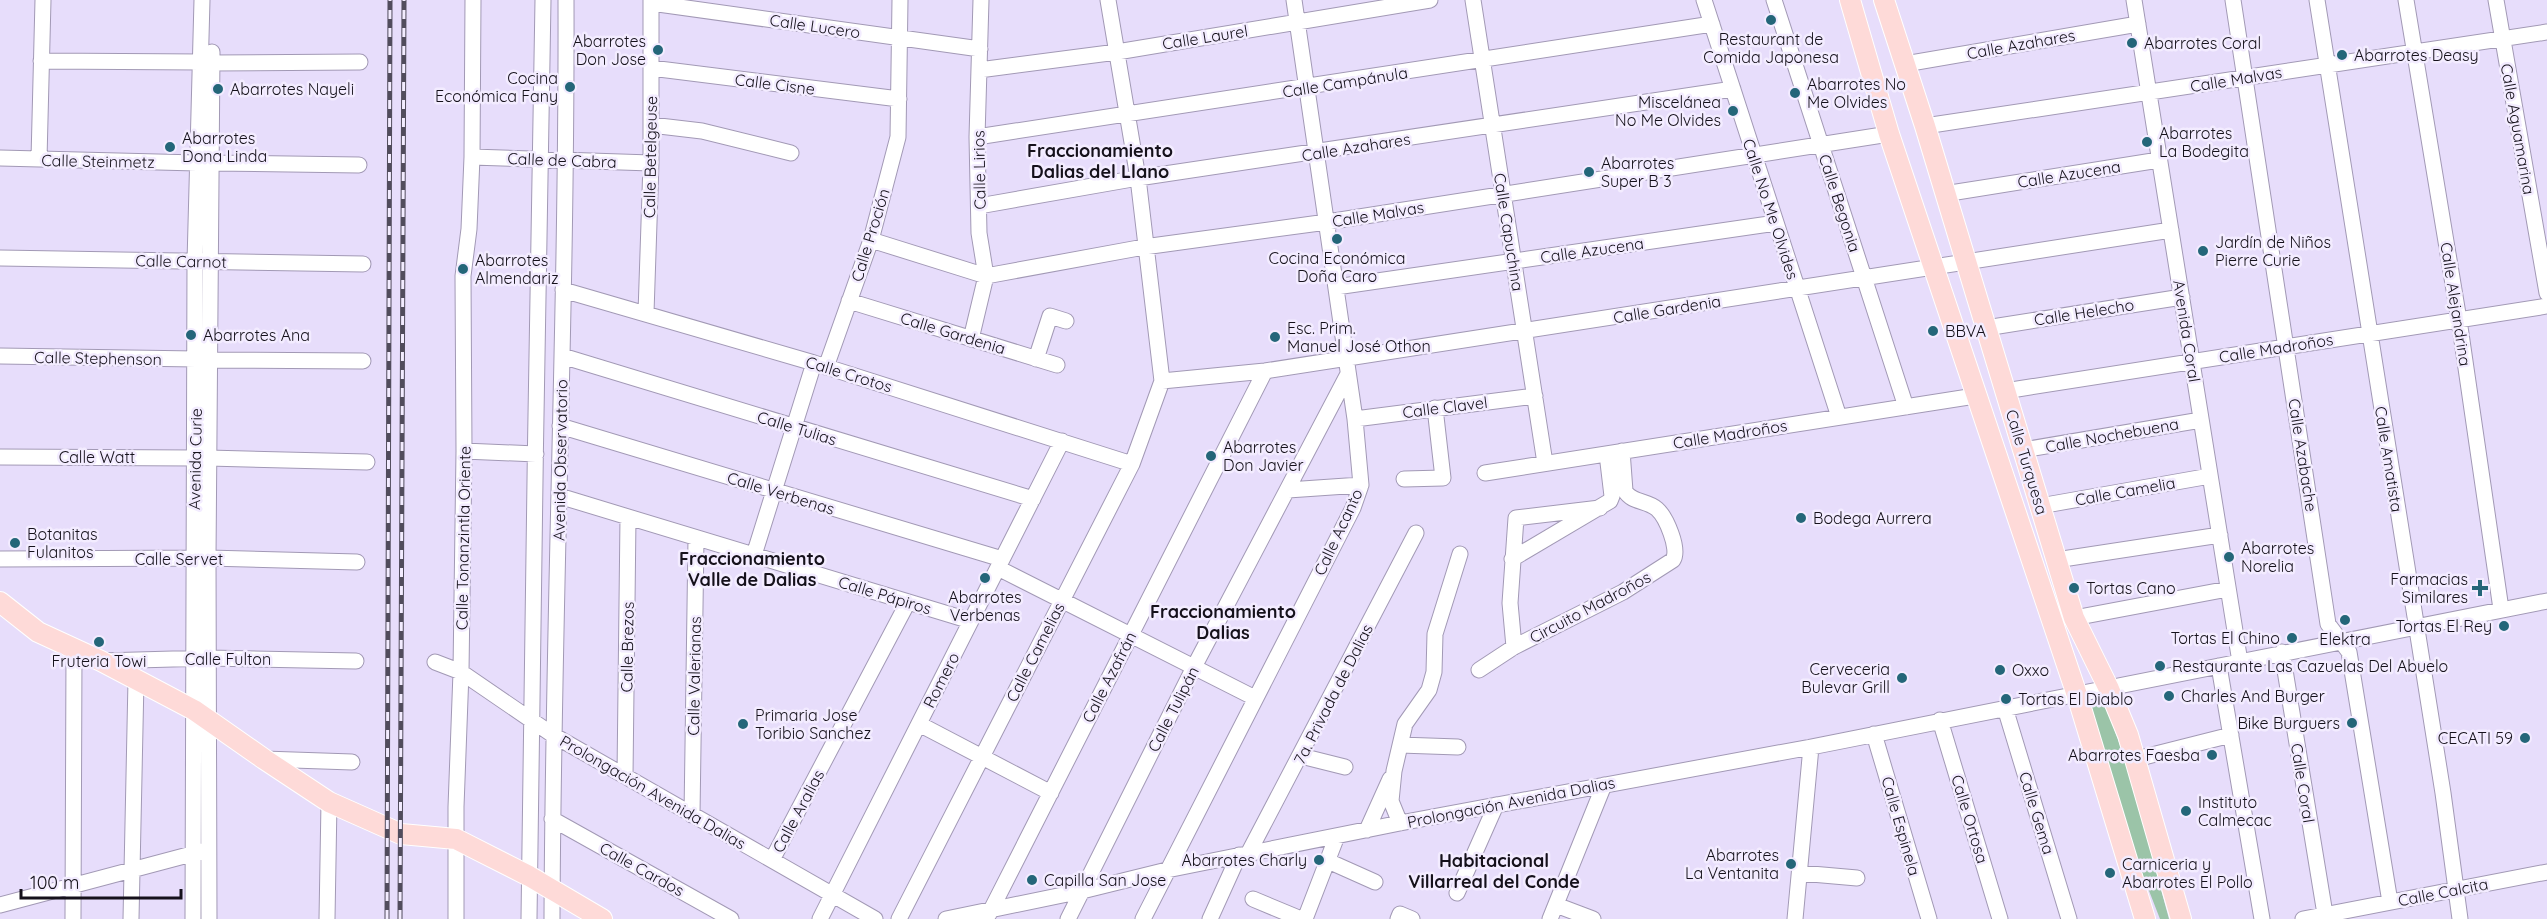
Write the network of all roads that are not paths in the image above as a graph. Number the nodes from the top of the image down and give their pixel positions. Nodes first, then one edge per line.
1 (42, 0) edge
2 (202, 0) edge
3 (212, 0) edge
4 (473, 0) edge
5 (543, 0) edge
6 (566, 0) edge
7 (900, 0) edge
8 (981, 0) edge
9 (1108, 0) edge
10 (1294, 0) edge
11 (1430, 0) edge
12 (1473, 0) edge
13 (1704, 0) edge
14 (1774, 0) edge
15 (1850, 0) edge
16 (1884, 0) edge
17 (2134, 0) edge
18 (2233, 0) edge
19 (2317, 0) edge
20 (2406, 0) edge
21 (2496, 0) edge
22 (651, 2) edge
23 (1298, 22) junction
24 (1712, 24) junction
25 (2138, 24) junction
26 (2547, 32) edge
27 (899, 38) junction
28 (2502, 39) junction
29 (980, 49) junction
30 (1117, 52) junction
31 (2414, 52) junction
32 (1482, 59) junction
33 (41, 61) junction
34 (207, 62) junction
35 (360, 62) dead end
36 (1905, 64) junction
37 (2327, 66) junction
38 (651, 68) junction
39 (979, 70) junction
40 (2245, 78) junction
41 (1308, 88) junction
42 (1733, 89) junction
43 (2149, 92) junction
44 (898, 99) junction
45 (1127, 116) junction
46 (651, 125) junction
47 (1492, 126) junction
48 (1925, 126) junction
49 (1889, 134) junction
50 (978, 137) junction
51 (1821, 144) junction
52 (791, 153) dead end
53 (1318, 153) junction
54 (1754, 154) junction
55 (472, 157) junction
56 (0, 158) edge
57 (39, 159) junction
58 (541, 160) junction
59 (567, 160) junction
60 (2159, 160) junction
61 (204, 163) junction
62 (651, 163) junction
63 (359, 165) dead end
64 (1138, 178) junction
65 (1503, 194) junction
66 (1944, 194) junction
67 (979, 206) junction
68 (1327, 222) junction
69 (1776, 223) junction
70 (2171, 230) junction
71 (871, 240) junction
72 (1144, 247) junction
73 (0, 258) edge
74 (1514, 261) junction
75 (202, 262) junction
76 (1967, 263) junction
77 (363, 264) dead end
78 (540, 264) junction
79 (564, 264) junction
80 (1933, 268) junction
81 (986, 276) junction
82 (1864, 278) junction
83 (1336, 287) junction
84 (1797, 288) junction
85 (563, 290) junction
86 (2547, 292) edge
87 (2182, 297) junction
88 (849, 301) junction
89 (2547, 306) edge
90 (646, 313) junction
91 (2459, 320) junction
92 (1066, 321) dead end
93 (1986, 328) junction
94 (1524, 331) junction
95 (2369, 333) junction
96 (971, 339) junction
97 (2286, 346) junction
98 (0, 356) edge
99 (562, 356) junction
100 (1036, 359) junction
101 (203, 360) junction
102 (363, 361) dead end
103 (2192, 361) junction
104 (820, 365) junction
105 (1057, 365) dead end
106 (1347, 366) junction
107 (1265, 371) junction
108 (1162, 381) junction
109 (2005, 391) junction
110 (538, 393) junction
111 (561, 393) junction
112 (1535, 396) junction
113 (1975, 396) junction
114 (1906, 407) junction
115 (1435, 408) junction
116 (1839, 417) junction
117 (1355, 419) junction
118 (2201, 420) junction
119 (560, 426) junction
120 (796, 427) junction
121 (1062, 441) junction
122 (2023, 450) junction
123 (464, 451) junction
124 (1614, 453) junction
125 (536, 454) junction
126 (0, 457) edge
127 (202, 458) junction
128 (367, 462) dead end
129 (1545, 463) junction
130 (1132, 464) junction
131 (1485, 473) dead end
132 (2210, 476) junction
133 (1404, 479) dead end
134 (1361, 485) junction
135 (1288, 490) junction
136 (775, 491) junction
137 (559, 496) junction
138 (1033, 499) junction
139 (2040, 506) junction
140 (1600, 508) junction
141 (628, 517) junction
142 (1416, 533) dead end
143 (2220, 535) junction
144 (696, 538) junction
145 (1460, 554) dead end
146 (754, 555) junction
147 (0, 559) edge
148 (201, 559) junction
149 (1512, 559) junction
150 (2056, 560) junction
151 (357, 562) dead end
152 (1000, 563) junction
153 (2228, 589) junction
154 (1062, 600) junction
155 (2547, 601) edge
156 (0, 602) edge
157 (908, 602) junction
158 (2500, 609) junction
159 (2074, 618) junction
160 (971, 621) junction
161 (2415, 626) junction
162 (1130, 635) junction
163 (2341, 641) junction
164 (1514, 647) junction
165 (74, 651) junction
166 (2282, 652) junction
167 (202, 658) junction
168 (100, 661) junction
169 (356, 661) dead end
170 (435, 662) dead end
171 (2240, 662) junction
172 (2219, 666) junction
173 (1194, 667) junction
174 (1479, 670) dead end
175 (461, 672) junction
176 (136, 680) junction
177 (2109, 688) junction
178 (2077, 695) junction
179 (1255, 698) junction
180 (2005, 708) junction
181 (202, 716) junction
182 (530, 718) junction
183 (1940, 720) junction
184 (919, 724) junction
185 (1874, 734) junction
186 (553, 735) junction
187 (2231, 735) junction
188 (1400, 744) junction
189 (1458, 747) dead end
190 (1811, 747) junction
191 (1301, 756) junction
192 (982, 757) junction
193 (264, 759) junction
194 (2136, 759) junction
195 (352, 762) dead end
196 (1345, 767) dead end
197 (1394, 771) junction
198 (625, 776) junction
199 (1604, 785) junction
200 (1051, 793) junction
201 (329, 802) junction
202 (1496, 805) junction
203 (692, 814) junction
204 (552, 819) junction
205 (1401, 823) junction
206 (1367, 830) junction
207 (1337, 836) junction
208 (456, 839) junction
209 (201, 851) junction
210 (1243, 855) junction
211 (772, 860) junction
212 (1328, 861) junction
213 (132, 869) junction
214 (1167, 870) junction
215 (2547, 872) edge
216 (1800, 873) junction
217 (529, 876) junction
218 (1857, 878) dead end
219 (1375, 882) dead end
220 (73, 884) junction
221 (552, 890) junction
222 (2455, 890) junction
223 (1082, 891) junction
224 (1457, 893) dead end
225 (832, 895) junction
226 (1253, 899) dead end
227 (2390, 903) junction
228 (1556, 904) junction
229 (6, 909) edge
230 (989, 914) edge
231 (2325, 915) junction
232 (73, 919) edge
233 (131, 919) edge
234 (193, 919) edge
235 (209, 919) edge
236 (327, 919) edge
237 (456, 919) edge
238 (529, 919) edge
239 (552, 919) edge
240 (602, 919) edge
241 (731, 919) edge
242 (820, 919) edge
243 (874, 919) edge
244 (899, 919) edge
245 (946, 919) edge
246 (1068, 919) edge
247 (1143, 919) edge
248 (1210, 919) edge
249 (1303, 919) edge
250 (1398, 919) edge
251 (1412, 919) edge
252 (1550, 919) edge
253 (1593, 919) edge
254 (1795, 919) edge
255 (1929, 919) edge
256 (2000, 919) edge
257 (2069, 919) edge
258 (2145, 919) edge
259 (2181, 919) edge
260 (2262, 919) edge
261 (2303, 919) edge
262 (2460, 919) edge

1 - 33 street
2 - 34 street, Avenida Curie
3 - 34 street, Avenida Curie
4 - 55 street, Calle Tonanzintla Oriente
5 - 58 street, Avenida Observatorio
6 - 59 street, Avenida Observatorio
7 - 27 street, Calle Proción
8 - 29 street, Calle Lirios
9 - 30 street
10 - 23 street, Calle Acanto
11 - 23 street, Calle Laurel
12 - 32 street, Calle Capuchina
13 - 24 street, Calle No Me Olvides
14 - 51 street, Calle Begonia
15 - 49 main road, Calle Turquesa
16 - 36 main road, Calle Turquesa
17 - 25 street, Avenida Coral
18 - 40 street, Calle Azabache
19 - 37 street, Calle Amatista
20 - 31 street, Calle Alejandrina
21 - 28 street, Calle Aguamarina
22 - 27 street, Calle Lucero
22 - 38 street, Calle Betelgeuse
23 - 30 street, Calle Laurel
23 - 41 street, Calle Acanto
24 - 32 street, Calle Campánula
24 - 42 street, Calle No Me Olvides
25 - 36 street, Calle Azahares
25 - 43 street, Avenida Coral
26 - 28 street, Calle Malvas
27 - 29 street, Calle Lucero
27 - 44 street, Calle Proción
28 - 31 street, Calle Malvas
28 - 86 street, Calle Aguamarina
29 - 39 street, Calle Lirios
30 - 39 street, Calle Laurel
30 - 45 street
31 - 37 street, Calle Malvas
31 - 91 street, Calle Alejandrina
32 - 41 street, Calle Campánula
32 - 47 street, Calle Capuchina
33 - 34 street
33 - 57 street
34 - 35 street
34 - 61 street, Avenida Curie
36 - 48 main road, Calle Turquesa
37 - 40 street, Calle Malvas
37 - 95 street, Calle Amatista
38 - 44 street, Calle Cisne
38 - 46 street, Calle Betelgeuse
39 - 50 street, Calle Lirios
40 - 43 street, Calle Malvas
40 - 97 street, Calle Azabache
41 - 45 street, Calle Campánula
41 - 53 street, Calle Acanto
42 - 47 street, Calle Azahares
42 - 54 street, Calle No Me Olvides
43 - 48 street, Calle Malvas
43 - 60 street, Avenida Coral
44 - 71 street, Calle Proción
45 - 50 street, Calle Campánula
45 - 64 street
46 - 52 street
46 - 62 street, Calle Betelgeuse
47 - 53 street, Calle Azahares
47 - 65 street, Calle Capuchina
48 - 66 main road, Calle Turquesa
49 - 51 street, Calle Malvas
49 - 80 main road, Calle Turquesa
50 - 67 street, Calle Lirios
51 - 54 street, Calle Malvas
51 - 82 street, Calle Begonia
53 - 64 street, Calle Azahares
53 - 68 street, Calle Acanto
54 - 65 street, Calle Malvas
54 - 69 street, Calle No Me Olvides
55 - 58 street, Calle de Cabra
55 - 123 street, Calle Tonanzintla Oriente
56 - 57 street, Calle Steinmetz
57 - 61 street, Calle Steinmetz
58 - 59 street, Calle de Cabra
58 - 78 street, Avenida Observatorio
59 - 62 street, Calle de Cabra
59 - 79 street, Avenida Observatorio
60 - 66 street, Calle Azucena
60 - 70 street, Avenida Coral
61 - 63 street, Calle Steinmetz
61 - 75 street, Avenida Curie
62 - 90 street, Calle Betelgeuse
64 - 67 street, Calle Azahares
64 - 72 street
65 - 68 street, Calle Malvas
65 - 74 street, Calle Capuchina
66 - 76 main road, Calle Turquesa
67 - 81 street, Calle Lirios
68 - 72 street, Calle Malvas
68 - 83 street, Calle Acanto
69 - 74 street, Calle Azucena
69 - 84 street, Calle No Me Olvides
70 - 76 street, Calle Gardenia
70 - 87 street, Avenida Coral
71 - 81 street, Calle Malvas
71 - 88 street, Calle Proción
72 - 81 street, Calle Malvas
72 - 108 street
73 - 75 street, Calle Carnot
74 - 83 street, Calle Azucena
74 - 94 street, Calle Capuchina
75 - 77 street, Calle Carnot
75 - 101 street, Avenida Curie
76 - 80 street, Calle Gardenia
76 - 93 main road, Calle Turquesa
78 - 79 street
78 - 110 street, Avenida Observatorio
79 - 85 street, Avenida Observatorio
80 - 82 street, Calle Gardenia
80 - 113 main road, Calle Turquesa
81 - 96 street, Calle Lirios
82 - 84 street, Calle Gardenia
82 - 114 street, Calle Begonia
83 - 106 street, Calle Acanto
84 - 94 street, Calle Gardenia
84 - 116 street, Calle No Me Olvides
85 - 90 street, Calle Crotos
85 - 99 street, Avenida Observatorio
87 - 93 street, Calle Helecho
87 - 103 street, Avenida Coral
88 - 96 street, Calle Gardenia
88 - 104 street, Calle Proción
89 - 91 street, Calle Madroños
90 - 104 street, Calle Crotos
91 - 95 street, Calle Madroños
91 - 158 street, Calle Alejandrina
92 - 100 street
93 - 109 main road, Calle Turquesa
94 - 106 street, Calle Gardenia
94 - 112 street, Calle Capuchina
95 - 97 street, Calle Madroños
95 - 161 street, Calle Amatista
96 - 100 street, Calle Gardenia
97 - 103 street, Calle Madroños
97 - 163 street, Calle Azabache
98 - 101 street, Calle Stephenson
99 - 111 street, Avenida Observatorio
99 - 120 street, Calle Tulias
100 - 105 street, Calle Gardenia
101 - 102 street, Calle Stephenson
101 - 127 street, Avenida Curie
103 - 109 street, Calle Madroños
103 - 118 street, Avenida Coral
104 - 120 street, Calle Proción
104 - 121 street, Calle Crotos
106 - 107 street, Calle Gardenia
106 - 117 street, Calle Acanto
106 - 135 street, Calle Tulipán
107 - 108 street, Calle Gardenia
107 - 162 street, Calle Azafrán
108 - 130 street, Calle Camelias
109 - 122 main road, Calle Turquesa
110 - 111 street
110 - 125 street, Avenida Observatorio
111 - 119 street, Avenida Observatorio
112 - 115 street, Calle Clavel
112 - 129 street, Calle Capuchina
113 - 114 street, Calle Madroños
113 - 178 main road, Calle Turquesa
114 - 116 street, Calle Madroños
115 - 117 street, Calle Clavel
115 - 133 street
116 - 124 street, Calle Madroños
117 - 134 street, Calle Acanto
118 - 122 street, Calle Nochebuena
118 - 132 street, Avenida Coral
119 - 136 street, Calle Verbenas
119 - 137 street, Avenida Observatorio
120 - 136 street, Calle Proción
120 - 138 street, Calle Tulias
121 - 130 street, Calle Crotos
121 - 138 street, Romero
122 - 139 main road, Calle Turquesa
123 - 125 street
123 - 175 street, Calle Tonanzintla Oriente
124 - 129 street, Calle Madroños
124 - 140 street
124 - 164 street, Circuito Madroños
125 - 182 street, Avenida Observatorio
126 - 127 street, Calle Watt
127 - 128 street, Calle Watt
127 - 148 street, Avenida Curie
129 - 131 street, Calle Madroños
130 - 154 street, Calle Camelias
132 - 139 street, Calle Camelia
132 - 143 street, Avenida Coral
134 - 135 street
134 - 179 street, Calle Acanto
135 - 173 street, Calle Tulipán
136 - 146 street, Calle Proción
136 - 152 street, Calle Verbenas
137 - 141 street, Calle Pápiros
137 - 186 street, Avenida Observatorio
138 - 152 street, Romero
139 - 150 main road, Calle Turquesa
140 - 149 street
140 - 149 street, Circuito Madroños
141 - 144 street, Calle Pápiros
141 - 198 street, Calle Brezos
142 - 191 street, 7a. Privada de Dalias
143 - 150 street
143 - 153 street, Avenida Coral
144 - 146 street, Calle Pápiros
144 - 203 street, Calle Valerianas
145 - 188 street
146 - 157 street, Calle Pápiros
147 - 148 street, Calle Servet
148 - 151 street, Calle Servet
148 - 167 street, Avenida Curie
149 - 164 street, Circuito Madroños
150 - 159 main road, Calle Turquesa
152 - 154 street, Calle Verbenas
152 - 160 street, Romero
153 - 159 street
153 - 171 street, Avenida Coral
154 - 162 street, Calle Verbenas
154 - 192 street, Calle Camelias
155 - 158 street, Prolongación Avenida Dalias
156 - 165 main road
157 - 160 street, Calle Pápiros
157 - 211 street, Calle Aralias
158 - 161 street, Prolongación Avenida Dalias
159 - 177 main road, Calle Turquesa
160 - 184 street, Romero
161 - 163 street, Prolongación Avenida Dalias
161 - 222 street, Calle Amatista
162 - 173 street, Calle Verbenas
162 - 200 street, Calle Azafrán
163 - 166 street, Prolongación Avenida Dalias
163 - 227 street, Calle Azabache
164 - 174 street, Circuito Madroños
165 - 168 main road
165 - 220 street
166 - 171 street, Prolongación Avenida Dalias
166 - 231 street, Calle Coral
167 - 168 street, Calle Fulton
167 - 169 street, Calle Fulton
167 - 181 street, Avenida Curie
168 - 176 main road
170 - 175 street, Prolongación Avenida Dalias
171 - 172 street, Prolongación Avenida Dalias
172 - 177 street, Prolongación Avenida Dalias
172 - 187 street
173 - 179 street, Calle Verbenas
173 - 223 street, Calle Tulipán
175 - 182 street, Prolongación Avenida Dalias
175 - 208 street, Calle Tonanzintla Oriente
176 - 181 main road
176 - 213 street
177 - 178 street, Prolongación Avenida Dalias
177 - 194 main road, Calle Turquesa
178 - 180 street, Prolongación Avenida Dalias
178 - 258 main road, Calle Turquesa
179 - 214 street, Calle Acanto
180 - 183 street, Prolongación Avenida Dalias
180 - 257 street, Calle Gema
181 - 193 main road
181 - 209 street, Avenida Curie
182 - 186 street, Prolongación Avenida Dalias
182 - 217 street, Avenida Observatorio
183 - 185 street, Prolongación Avenida Dalias
183 - 256 street, Calle Ortosa
184 - 192 street
184 - 225 street, Romero
185 - 190 street, Prolongación Avenida Dalias
185 - 255 street, Calle Espinela
186 - 198 street, Prolongación Avenida Dalias
186 - 204 street, Avenida Observatorio
187 - 194 street
187 - 260 street
188 - 189 street
188 - 197 street
190 - 199 street, Prolongación Avenida Dalias
190 - 216 street
191 - 196 street
191 - 210 street, 7a. Privada de Dalias
192 - 200 street
192 - 244 street, Calle Camelias
193 - 195 street
193 - 201 main road
194 - 259 main road, Calle Turquesa
197 - 205 street
197 - 206 street
198 - 203 street, Prolongación Avenida Dalias
199 - 202 street, Prolongación Avenida Dalias
199 - 228 street
200 - 230 street, Calle Azafrán
201 - 208 main road
201 - 236 street
202 - 205 street, Prolongación Avenida Dalias
202 - 224 street
203 - 211 street, Prolongación Avenida Dalias
204 - 221 street, Avenida Observatorio
204 - 241 street, Calle Cardos
205 - 206 street, Prolongación Avenida Dalias
206 - 207 street, Prolongación Avenida Dalias
207 - 210 street, Prolongación Avenida Dalias
207 - 212 street
208 - 217 main road
208 - 237 street, Calle Tonanzintla Oriente
209 - 213 street
209 - 234 street, Avenida Curie
209 - 235 street, Avenida Curie
210 - 214 street, Prolongación Avenida Dalias
210 - 248 street, 7a. Privada de Dalias
211 - 225 street, Prolongación Avenida Dalias
212 - 219 street
212 - 249 street
213 - 220 street
213 - 233 street
214 - 223 street, Prolongación Avenida Dalias
214 - 247 street, Calle Acanto
215 - 222 street, Calle Calcita
216 - 218 street
216 - 254 street
217 - 221 main road
217 - 238 street, Avenida Observatorio
220 - 229 street
220 - 232 street
221 - 239 street, Avenida Observatorio
221 - 240 main road
222 - 227 street, Calle Calcita
222 - 262 street, Calle Amatista
223 - 230 street, Prolongación Avenida Dalias
223 - 246 street, Calle Tulipán
225 - 242 street, Romero
225 - 243 street, Prolongación Avenida Dalias
226 - 249 street
227 - 231 street, Calle Calcita
228 - 252 street
228 - 253 street
230 - 245 street, Prolongación Avenida Dalias
231 - 261 street, Calle Calcita
250 - 251 street

